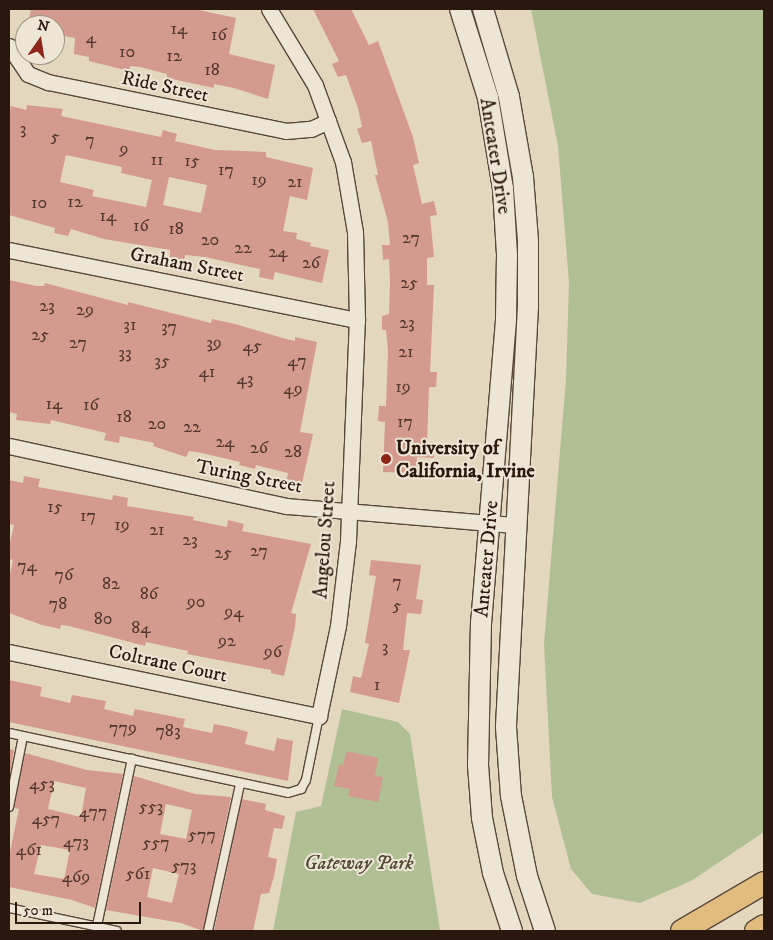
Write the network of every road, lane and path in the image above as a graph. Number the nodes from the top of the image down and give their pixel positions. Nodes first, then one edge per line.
1 (269, 9) edge
2 (460, 9) edge
3 (483, 9) edge
4 (9, 46) edge
5 (328, 120) junction
6 (9, 250) edge
7 (357, 320) junction
8 (9, 446) edge
9 (349, 513) junction
10 (490, 523) junction
11 (515, 525) junction
12 (9, 652) edge
13 (320, 716) junction
14 (9, 733) edge
15 (23, 736) junction
16 (132, 759) junction
17 (240, 784) junction
18 (9, 807) edge
19 (764, 883) edge
20 (9, 908) edge
21 (97, 926) junction
22 (764, 926) edge
23 (117, 931) edge
24 (208, 931) edge
25 (512, 931) edge
26 (545, 931) edge
27 (682, 931) edge
28 (756, 931) edge

1 - 5 street, Angelou Street
2 - 10 main road, Anteater Drive
3 - 11 main road, Anteater Drive
4 - 5 street, Ride Street
5 - 7 street, Angelou Street
6 - 7 street, Graham Street
7 - 9 street, Angelou Street
8 - 9 street, Turing Street
9 - 10 street, Turing Street
9 - 13 street, Angelou Street
10 - 11 street, Turing Street
10 - 25 main road, Anteater Drive
11 - 26 main road, Anteater Drive
12 - 13 street, Coltrane Court
13 - 17 lane, Angelou Street
14 - 15 lane, Angelou Street
15 - 16 lane, Angelou Street
15 - 18 lane
16 - 17 lane, Angelou Street
16 - 21 lane
17 - 24 lane
19 - 27 main road
20 - 21 lane
21 - 23 lane
22 - 28 main road

